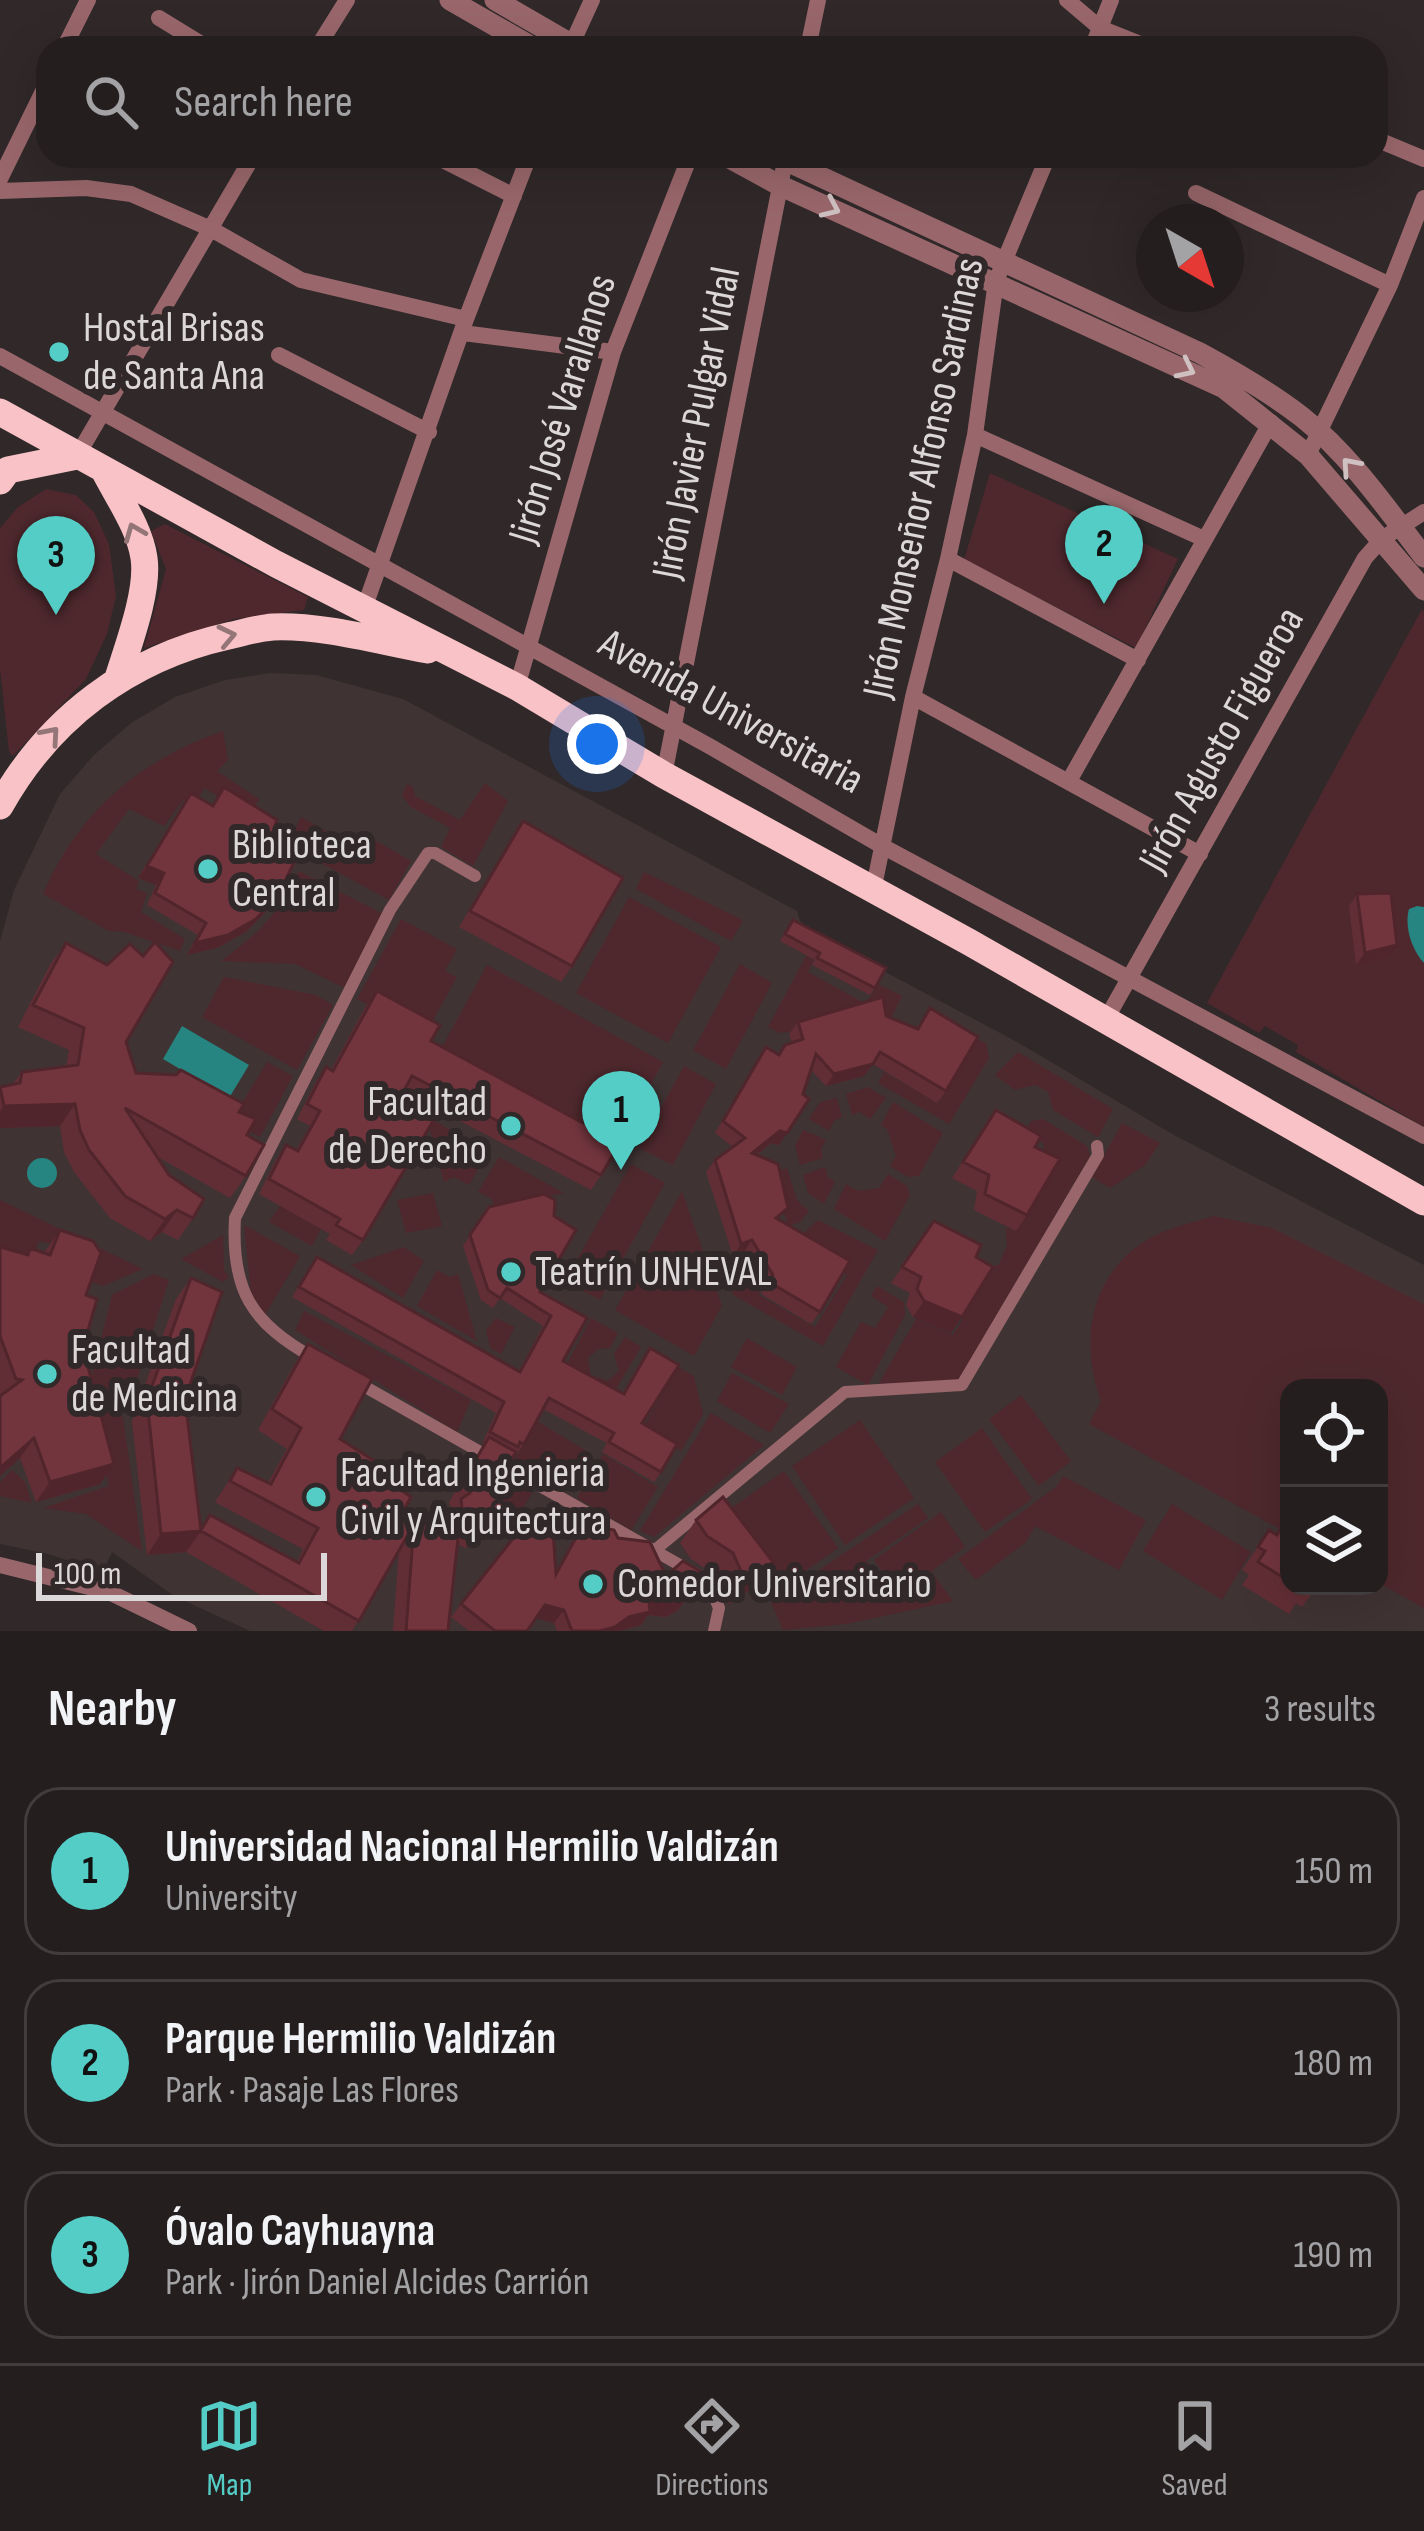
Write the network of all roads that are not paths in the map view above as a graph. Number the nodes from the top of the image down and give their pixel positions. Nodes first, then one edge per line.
1 (88, 0) edge
2 (347, 0) edge
3 (450, 0) edge
4 (495, 0) edge
5 (592, 0) edge
6 (818, 0) edge
7 (1067, 0) edge
8 (1111, 0) edge
9 (159, 18) dead end
10 (1100, 28) junction
11 (70, 36) edge
12 (188, 36) edge
13 (324, 36) edge
14 (514, 36) edge
15 (555, 36) edge
16 (577, 36) edge
17 (810, 36) edge
18 (1097, 36) edge
19 (1120, 36) edge
20 (36, 106) edge
21 (1388, 144) edge
22 (1424, 159) edge
23 (246, 168) edge
24 (459, 168) edge
25 (524, 168) edge
26 (685, 168) edge
27 (748, 168) edge
28 (781, 168) edge
29 (801, 168) edge
30 (1043, 168) edge
31 (0, 179) edge
32 (779, 185) junction
33 (0, 191) edge
34 (1196, 194) dead end
35 (514, 196) junction
36 (1424, 198) edge
37 (211, 229) junction
38 (1000, 273) junction
39 (1390, 285) junction
40 (464, 326) junction
41 (613, 352) junction
42 (0, 356) edge
43 (279, 356) dead end
44 (103, 411) junction
45 (0, 412) edge
46 (1271, 422) junction
47 (429, 432) junction
48 (1320, 434) junction
49 (975, 435) junction
50 (1308, 455) junction
51 (77, 456) junction
52 (105, 472) junction
53 (0, 481) edge
54 (1424, 512) edge
55 (1392, 534) junction
56 (1204, 539) junction
57 (1424, 556) edge
58 (949, 559) junction
59 (382, 566) junction
60 (1424, 590) edge
61 (365, 606) junction
62 (529, 646) junction
63 (449, 653) junction
64 (1138, 660) junction
65 (118, 678) junction
66 (517, 687) junction
67 (913, 697) junction
68 (674, 728) junction
69 (664, 775) junction
70 (1069, 781) junction
71 (0, 806) edge
72 (882, 846) junction
73 (1200, 854) junction
74 (475, 876) dead end
75 (873, 891) junction
76 (1130, 979) junction
77 (1104, 1023) junction
78 (1424, 1136) edge
79 (1096, 1146) dead end
80 (1424, 1202) edge
81 (321, 1362) edge
82 (341, 1373) edge
83 (656, 1550) junction
84 (0, 1565) edge
85 (189, 1631) edge
86 (714, 1631) edge

1 - 11 street
2 - 13 street
3 - 14 street
4 - 15 street
5 - 16 street
6 - 17 street
7 - 10 street
8 - 10 street
9 - 12 street
10 - 18 street
10 - 19 street
20 - 31 street
21 - 22 street
23 - 37 street
24 - 35 street
25 - 35 street
26 - 41 street, Jirón José Varallanos
27 - 32 street
28 - 32 street, Jirón Javier Pulgar Vidal
29 - 38 street
30 - 38 street, Jirón Monseñor Alfonso Sardinas
32 -> 38 street
32 - 68 street, Jirón Javier Pulgar Vidal
33 - 37 street
34 - 39 street
35 - 40 street
36 - 39 street
37 - 40 street
37 - 44 street
38 -> 46 street
38 - 48 street
38 - 49 street, Jirón Monseñor Alfonso Sardinas
39 - 48 street
40 - 41 street
40 - 47 street
41 - 62 street, Jirón José Varallanos
42 - 44 street, Avenida Universitaria
43 - 47 street
44 - 51 street
44 - 59 street, Avenida Universitaria
45 - 51 highway, Avenida Universitaria
46 - 50 street
46 - 56 street
47 - 59 street
48 - 50 street
55 -> 48 street
49 - 56 street
49 - 58 street, Jirón Monseñor Alfonso Sardinas
50 - 55 street
51 - 52 highway, Avenida Universitaria
51 - 53 highway
52 - 61 highway, Avenida Universitaria
65 -> 52 highway
54 - 55 street, Jirón Agusto Figueroa
55 - 57 street
55 - 60 street
55 - 73 street, Jirón Agusto Figueroa
56 - 64 street
58 - 64 street
58 - 67 street, Jirón Monseñor Alfonso Sardinas
59 - 61 street
59 - 62 street, Avenida Universitaria
61 - 63 highway, Avenida Universitaria
62 - 66 street, Jirón José Varallanos
62 - 68 street, Avenida Universitaria
65 -> 63 highway
63 - 66 highway, Avenida Universitaria
64 - 70 street
71 -> 65 highway
66 - 69 highway, Avenida Universitaria
67 - 70 street
67 - 72 street, Jirón Monseñor Alfonso Sardinas
68 - 69 street, Jirón Javier Pulgar Vidal
68 - 72 street, Avenida Universitaria
69 - 75 highway, Avenida Universitaria
70 - 73 street
72 - 75 street, Jirón Monseñor Alfonso Sardinas
72 - 76 street, Avenida Universitaria
73 - 76 street, Jirón Agusto Figueroa
74 - 81 street
75 - 77 highway, Avenida Universitaria
76 - 77 street, Jirón Agusto Figueroa
76 - 78 street, Avenida Universitaria
77 - 80 highway, Avenida Universitaria
79 - 83 street
82 - 83 street
83 - 86 street
84 - 85 street

